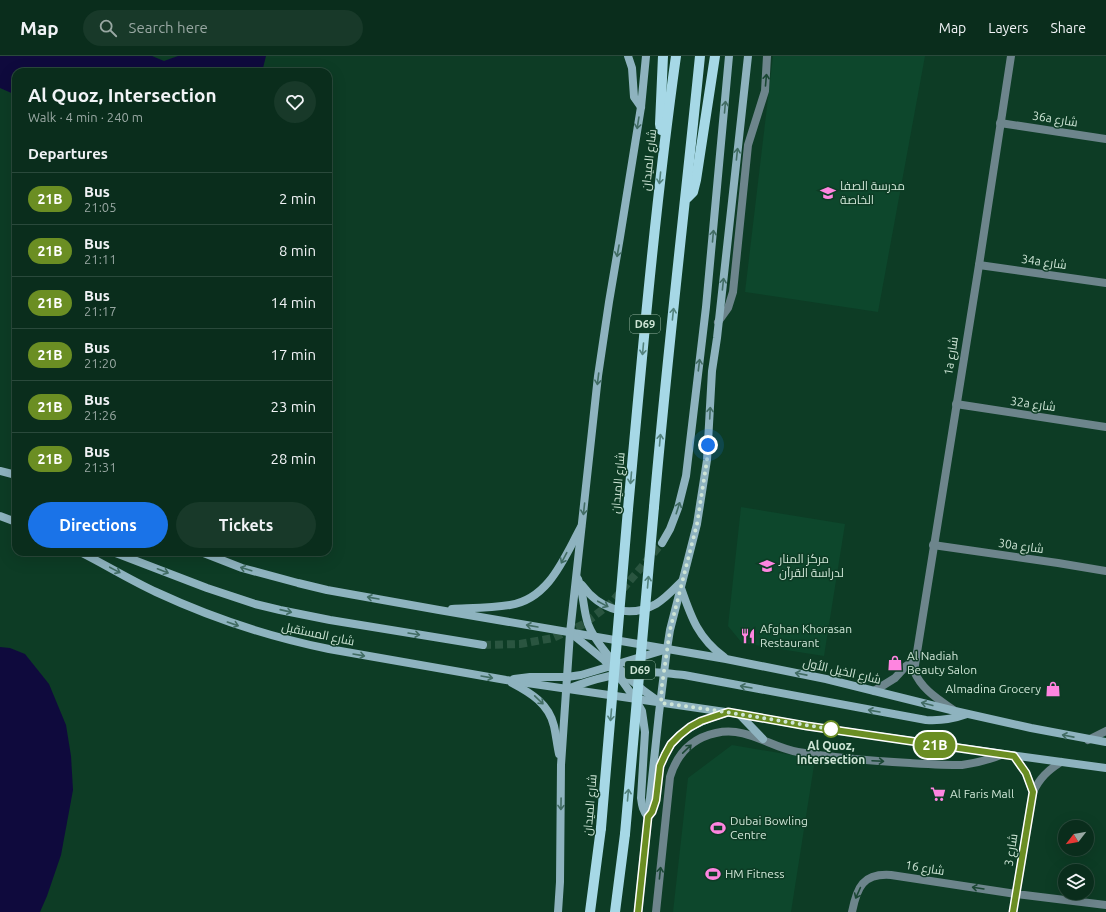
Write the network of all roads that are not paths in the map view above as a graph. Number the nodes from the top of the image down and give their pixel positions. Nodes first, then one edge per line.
1 (628, 56) edge
2 (646, 56) edge
3 (663, 56) edge
4 (676, 56) edge
5 (700, 56) edge
6 (715, 56) edge
7 (730, 56) edge
8 (748, 56) edge
9 (767, 56) edge
10 (1011, 56) edge
11 (640, 107) junction
12 (1000, 123) junction
13 (664, 139) junction
14 (1106, 139) edge
15 (686, 199) junction
16 (979, 264) junction
17 (1106, 283) edge
18 (718, 322) junction
19 (956, 404) junction
20 (1106, 427) edge
21 (0, 471) edge
22 (12, 473) edge
23 (0, 516) edge
24 (12, 520) edge
25 (583, 523) junction
26 (662, 543) tunnel mouth
27 (933, 546) junction
28 (88, 556) edge
29 (123, 556) edge
30 (211, 556) edge
31 (1106, 571) edge
32 (577, 576) junction
33 (681, 584) junction
34 (439, 610) junction
35 (570, 633) junction
36 (593, 637) junction
37 (483, 645) tunnel mouth
38 (667, 649) junction
39 (726, 659) junction
40 (916, 660) junction
41 (612, 666) junction
42 (664, 673) junction
43 (620, 674) junction
44 (567, 678) junction
45 (506, 680) junction
46 (566, 689) junction
47 (874, 691) junction
48 (635, 699) junction
49 (661, 703) junction
50 (955, 711) junction
51 (728, 712) junction
52 (739, 714) junction
53 (967, 714) junction
54 (1106, 731) edge
55 (763, 739) junction
56 (1088, 740) junction
57 (1106, 742) edge
58 (1003, 754) junction
59 (1014, 756) junction
60 (1061, 762) junction
61 (561, 765) junction
62 (1106, 768) edge
63 (1033, 792) junction
64 (648, 817) junction
65 (1016, 894) junction
66 (1106, 905) edge
67 (558, 912) edge
68 (590, 912) edge
69 (615, 912) edge
70 (638, 912) edge
71 (656, 912) edge
72 (852, 912) edge
73 (1014, 912) edge

1 - 11 main road
2 - 11 main road
3 - 13 main road
4 - 13 main road, شارع الميدان / D69
5 - 15 main road, D69
6 - 15 main road
26 -> 7 main road
18 -> 8 main road
18 -> 9 street
10 - 12 street, 1a شارع
11 -> 25 main road
12 - 14 street, 36a شارع
12 - 16 street, 1a شارع
13 -> 68 main road, شارع الميدان / D69, bridge
69 -> 15 main road, D69, bridge
16 - 17 street, 34a شارع
16 - 19 street, 1a شارع
33 -> 18 main road
19 - 20 street, 32a شارع
19 - 27 street, 1a شارع
21 - 22 main road
23 - 24 main road
25 - 32 main road
25 -> 34 main road
27 - 31 street, 30a شارع
27 - 40 street, 1a شارع
28 -> 45 main road, شارع المستقبل
29 -> 37 main road
34 -> 30 main road
32 -> 33 main road
32 - 35 main road
32 - 36 main road
33 - 38 main road
33 - 39 main road
35 -> 34 main road
35 - 36 main road, شارع الخيل الأول
35 - 41 main road
35 - 44 main road
36 - 38 main road, شارع الخيل الأول
36 - 41 main road
38 - 39 main road, شارع الخيل الأول
38 - 41 main road
38 - 42 main road
47 -> 39 main road, شارع الخيل الأول
40 - 47 street
40 - 50 street, 1a شارع
41 - 43 main road
41 - 44 main road
42 - 43 main road
42 - 49 main road
53 -> 42 main road
43 - 46 main road
43 - 48 main road
43 - 49 main road
44 - 45 main road
44 - 46 main road
45 - 46 main road, شارع المستقبل
45 -> 61 main road
46 - 48 main road
46 - 61 main road
50 -> 47 main road, شارع الخيل الأول
48 - 49 main road
48 - 64 main road
49 - 51 main road
49 - 64 main road
50 - 53 main road, شارع الخيل الأول
51 - 52 main road
51 - 64 main road
52 - 55 main road
52 - 58 main road
56 -> 53 main road, شارع الخيل الأول
54 - 56 street
55 -> 58 street
71 -> 55 street
56 - 57 main road, شارع الخيل الأول
58 - 59 main road
59 - 60 main road
59 - 63 street, شارع 3
60 - 62 main road
60 - 63 street, شارع 3
61 -> 67 main road
63 - 65 street, شارع 3
64 - 70 main road
65 - 66 street, شارع 16
65 -> 72 street, شارع 16
65 - 73 street, شارع 3

